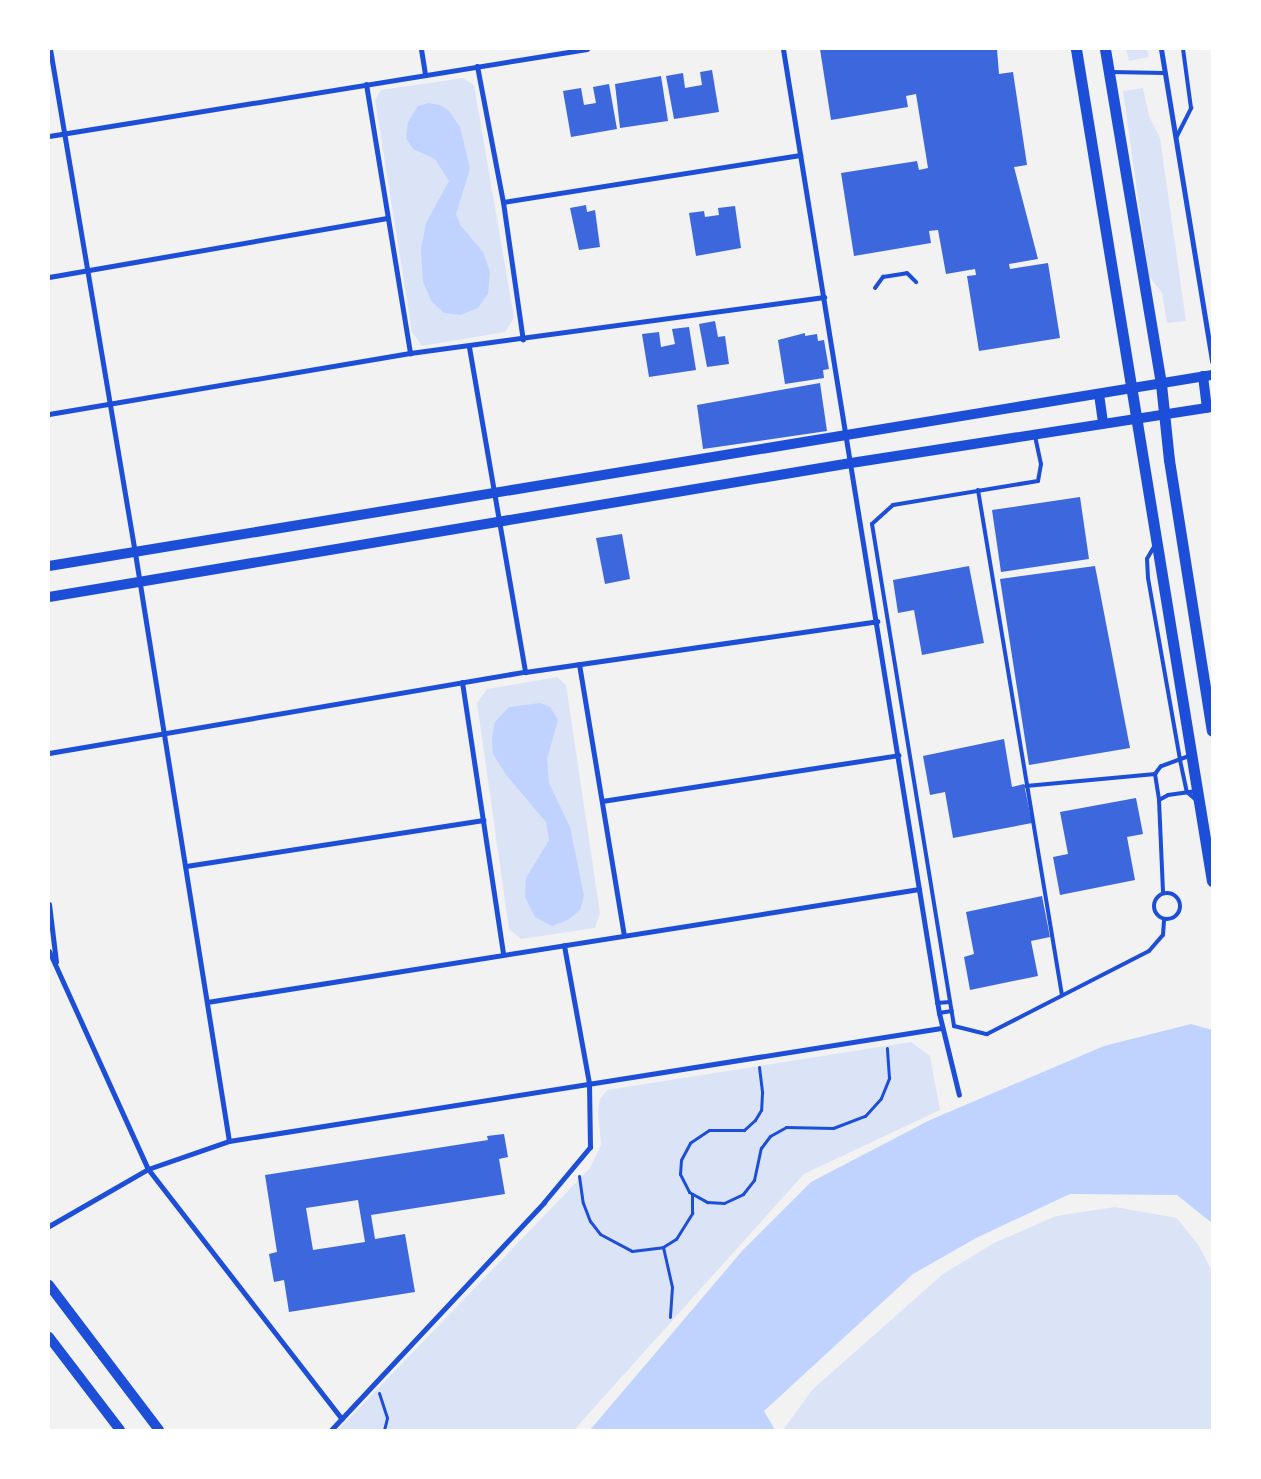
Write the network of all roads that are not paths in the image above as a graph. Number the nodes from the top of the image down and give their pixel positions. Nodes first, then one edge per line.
1 (50, 49) edge
2 (421, 49) edge
3 (587, 49) edge
4 (783, 49) edge
5 (1076, 49) edge
6 (1105, 49) edge
7 (1161, 49) edge
8 (1183, 49) edge
9 (477, 66) junction
10 (1109, 71) junction
11 (1164, 73) junction
12 (425, 75) junction
13 (366, 84) junction
14 (65, 133) junction
15 (49, 136) edge
16 (1175, 140) junction
17 (800, 155) junction
18 (503, 202) junction
19 (388, 218) junction
20 (87, 270) junction
21 (49, 277) edge
22 (916, 282) dead end
23 (875, 288) dead end
24 (824, 297) junction
25 (523, 340) junction
26 (469, 348) junction
27 (410, 353) junction
28 (1212, 362) edge
29 (1208, 376) edge
30 (1161, 384) junction
31 (1131, 388) junction
32 (1100, 394) junction
33 (110, 404) junction
34 (1210, 408) edge
35 (49, 414) edge
36 (1164, 415) junction
37 (1135, 419) junction
38 (1103, 424) junction
39 (1034, 434) junction
40 (848, 435) junction
41 (851, 463) junction
42 (978, 490) junction
43 (494, 494) junction
44 (498, 524) junction
45 (1156, 544) junction
46 (135, 553) junction
47 (49, 566) edge
48 (139, 583) junction
49 (49, 596) edge
50 (877, 621) junction
51 (579, 664) junction
52 (525, 672) junction
53 (462, 682) junction
54 (1181, 694) junction
55 (1169, 696) junction
56 (1212, 731) edge
57 (163, 733) junction
58 (49, 752) edge
59 (898, 754) junction
60 (1191, 756) junction
61 (1180, 760) junction
62 (1155, 774) junction
63 (1026, 786) junction
64 (1192, 791) junction
65 (1159, 800) junction
66 (602, 801) junction
67 (483, 820) junction
68 (186, 866) junction
69 (1212, 881) edge
70 (919, 889) junction
71 (1163, 893) junction
72 (49, 904) edge
73 (1164, 919) junction
74 (624, 935) junction
75 (564, 945) junction
76 (49, 952) edge
77 (503, 954) junction
78 (56, 967) junction
79 (1062, 996) junction
80 (207, 1002) junction
81 (950, 1002) junction
82 (938, 1003) junction
83 (952, 1011) junction
84 (939, 1013) junction
85 (941, 1028) junction
86 (588, 1083) junction
87 (959, 1095) dead end
88 (229, 1141) junction
89 (148, 1169) junction
90 (49, 1226) edge
91 (49, 1285) edge
92 (49, 1337) edge
93 (342, 1419) junction
94 (120, 1430) edge
95 (159, 1430) edge
96 (331, 1430) edge

1 - 14 street
2 - 12 street
3 - 9 street
4 - 17 street
5 - 31 main road
6 - 10 main road
7 - 11 street
8 - 16 lane
9 - 12 street
9 - 18 street
10 - 11 lane
10 - 30 main road
11 - 16 street
12 - 13 street
13 - 14 street
13 - 19 street
14 - 15 street
14 - 20 street
16 - 28 street
17 - 18 street
17 - 24 street
18 - 25 street
19 - 20 street
19 - 27 street
20 - 21 street
20 - 33 street
22 - 23 lane
24 - 25 street
24 - 40 street
25 - 26 street
26 - 27 street
26 - 43 street
27 - 33 street
29 - 30 main road
29 - 34 main road
30 - 31 main road
30 - 36 main road
31 - 32 main road
31 - 37 main road
32 - 38 main road
32 - 40 main road
33 - 35 street
33 - 46 street
34 - 36 main road
36 - 37 main road
36 - 56 main road
37 - 38 main road
37 - 45 main road
38 - 39 main road
39 - 41 main road
39 - 42 lane
40 - 41 street
40 - 43 main road
41 - 44 main road
41 - 50 street
42 - 63 lane
42 - 81 lane
43 - 44 street
43 - 46 main road
44 - 48 main road
44 - 52 street
45 - 54 main road
45 - 55 lane
46 - 47 main road
46 - 48 street
48 - 49 main road
48 - 57 street
50 - 51 street
50 - 59 street
51 - 52 street
51 - 66 street
52 - 53 street
53 - 57 street
53 - 67 street
54 - 55 lane
54 - 60 main road
55 - 61 lane
57 - 58 street
57 - 68 street
59 - 66 street
59 - 70 street
60 - 61 lane
60 - 64 main road
61 - 62 lane
61 - 64 lane
62 - 63 lane
62 - 65 lane
63 - 79 lane
64 - 65 lane
64 - 69 main road
65 - 71 lane
66 - 74 street
67 - 68 street
67 - 77 street
68 - 80 street
70 - 74 street
70 - 82 street
71 - 73 lane
71 - 73 lane
72 - 78 street
73 - 79 lane
74 - 75 street
75 - 77 street
75 - 86 street
76 - 78 street
77 - 80 street
78 - 89 street
79 - 83 lane
80 - 88 street
81 - 82 lane
81 - 83 lane
82 - 84 street
83 - 84 lane
84 - 85 street
85 - 86 street
85 - 87 street
86 - 88 street
86 - 93 street
88 - 89 street
89 - 90 street
89 - 93 street
91 - 95 main road
92 - 94 main road
93 - 96 street

